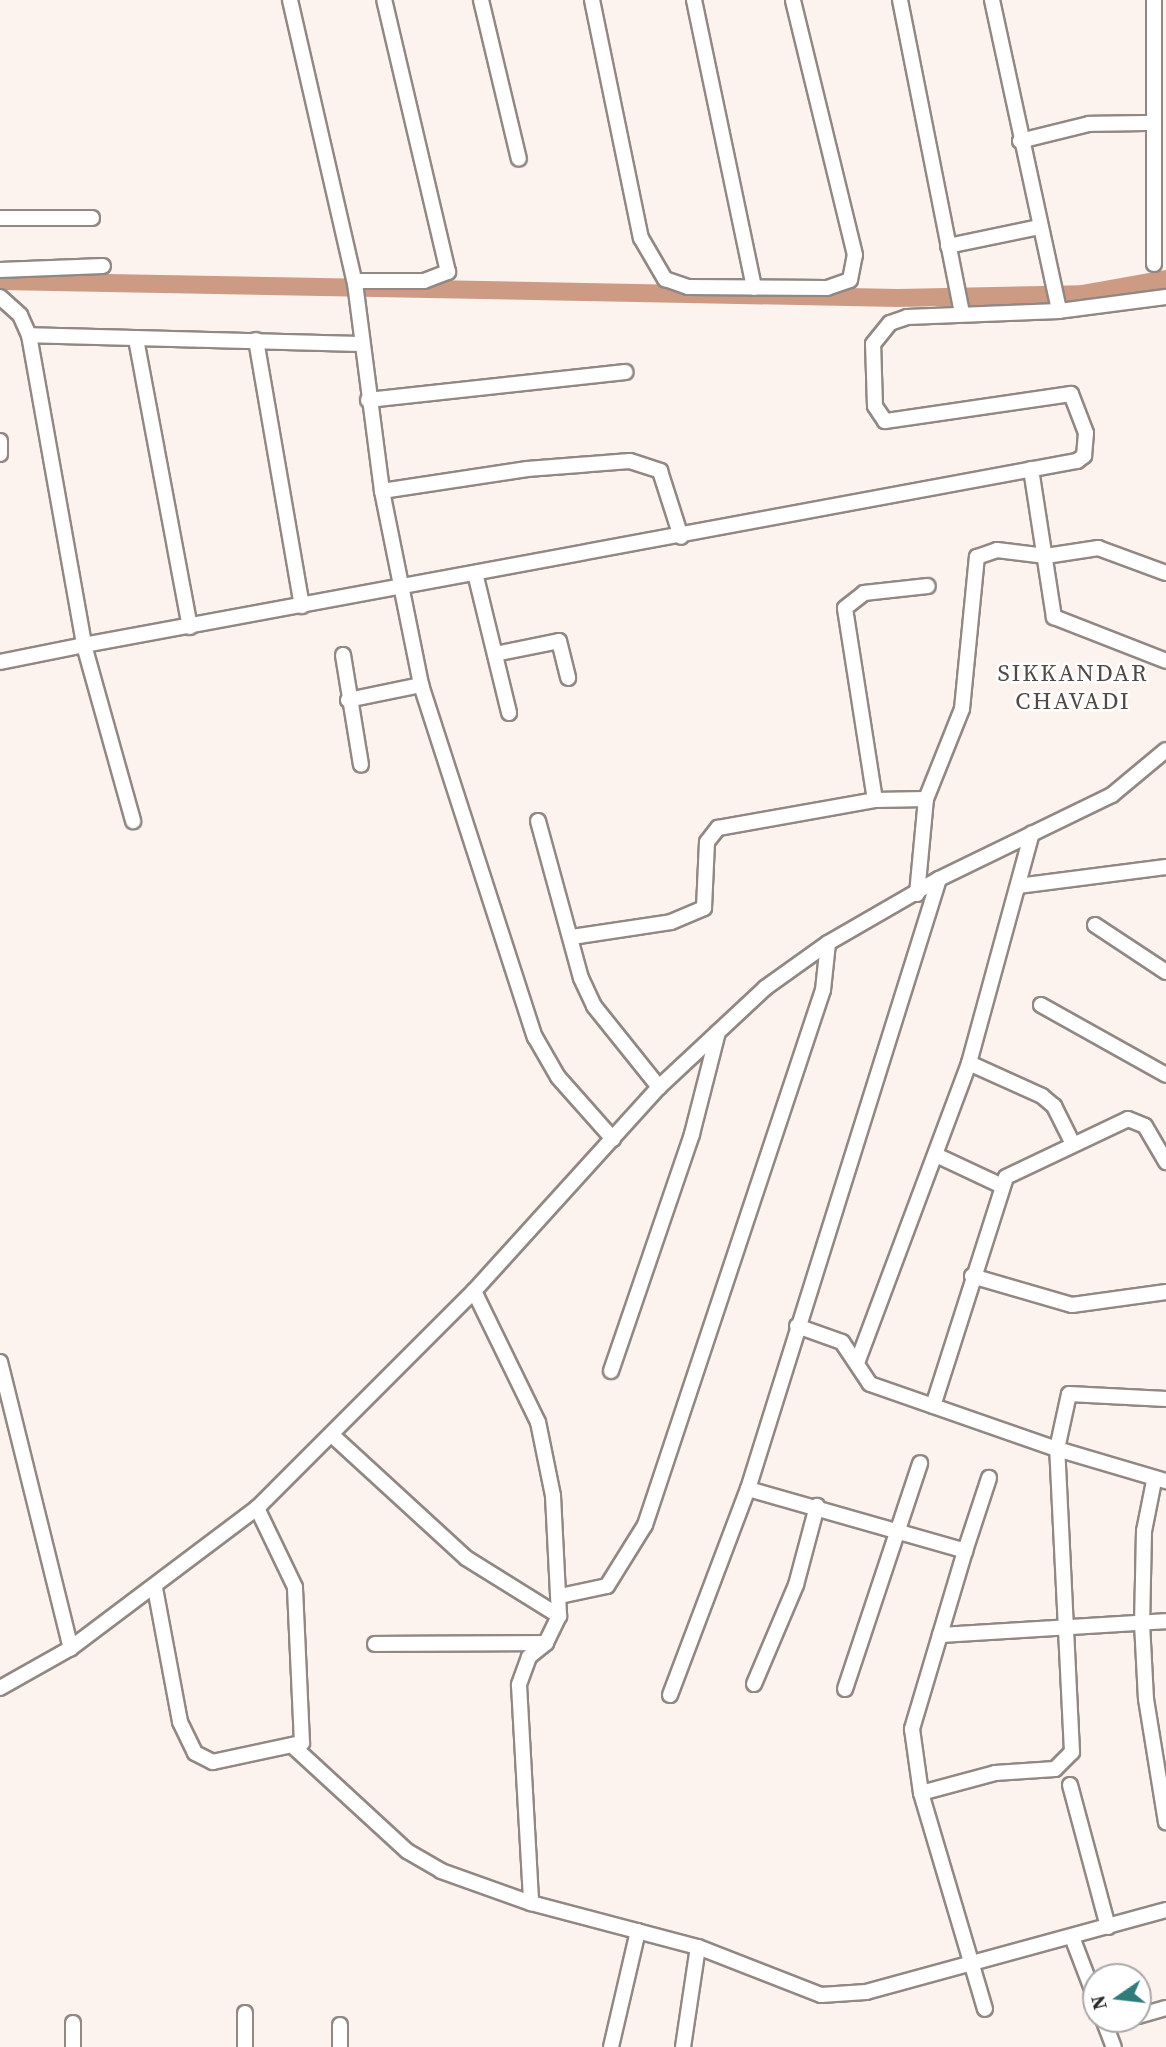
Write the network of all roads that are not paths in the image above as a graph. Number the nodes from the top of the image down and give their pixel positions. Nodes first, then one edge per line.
1 (290, 0) edge
2 (383, 0) edge
3 (481, 0) edge
4 (592, 0) edge
5 (694, 0) edge
6 (793, 0) edge
7 (900, 0) edge
8 (992, 0) edge
9 (1154, 0) edge
10 (1154, 123) junction
11 (1020, 141) junction
12 (519, 159) dead end
13 (0, 218) edge
14 (92, 218) dead end
15 (1040, 226) junction
16 (948, 246) junction
17 (1154, 264) dead end
18 (103, 266) dead end
19 (0, 270) edge
20 (355, 282) junction
21 (754, 288) junction
22 (0, 297) edge
23 (1166, 297) edge
24 (1059, 311) junction
25 (961, 313) junction
26 (29, 335) junction
27 (136, 339) junction
28 (256, 340) junction
29 (362, 344) junction
30 (625, 372) dead end
31 (368, 401) junction
32 (0, 441) edge
33 (0, 454) edge
34 (1031, 469) junction
35 (382, 491) junction
36 (681, 537) junction
37 (1045, 556) junction
38 (475, 573) junction
39 (1166, 573) edge
40 (928, 586) dead end
41 (403, 587) junction
42 (302, 606) junction
43 (190, 627) junction
44 (84, 645) junction
45 (495, 654) junction
46 (343, 655) dead end
47 (1166, 661) edge
48 (0, 662) edge
49 (568, 678) dead end
50 (422, 685) junction
51 (348, 700) junction
52 (509, 713) dead end
53 (1166, 750) edge
54 (361, 765) dead end
55 (926, 799) junction
56 (875, 800) junction
57 (133, 821) dead end
58 (538, 821) dead end
59 (1032, 833) junction
60 (1166, 867) edge
61 (939, 879) junction
62 (1018, 886) junction
63 (917, 894) junction
64 (1095, 925) dead end
65 (572, 937) junction
66 (828, 943) junction
67 (1166, 972) edge
68 (1041, 1005) dead end
69 (718, 1031) junction
70 (969, 1063) junction
71 (1166, 1074) edge
72 (659, 1087) junction
73 (613, 1139) junction
74 (1072, 1142) junction
75 (936, 1155) junction
76 (1166, 1162) edge
77 (1000, 1185) junction
78 (972, 1276) junction
79 (474, 1291) junction
80 (1166, 1292) edge
81 (797, 1326) junction
82 (0, 1362) edge
83 (858, 1363) junction
84 (611, 1371) dead end
85 (1166, 1399) edge
86 (933, 1406) junction
87 (333, 1436) junction
88 (1057, 1449) junction
89 (920, 1463) dead end
90 (989, 1478) dead end
91 (1160, 1481) edge
92 (748, 1489) junction
93 (817, 1506) junction
94 (257, 1508) junction
95 (900, 1528) junction
96 (965, 1551) junction
97 (155, 1588) junction
98 (560, 1596) junction
99 (559, 1616) junction
100 (1166, 1621) edge
101 (1142, 1623) junction
102 (1065, 1628) junction
103 (940, 1635) junction
104 (546, 1643) junction
105 (375, 1644) dead end
106 (71, 1648) junction
107 (754, 1684) dead end
108 (0, 1688) edge
109 (845, 1689) dead end
110 (670, 1696) dead end
111 (295, 1748) junction
112 (1070, 1785) dead end
113 (921, 1793) junction
114 (1166, 1822) edge
115 (531, 1903) junction
116 (1166, 1910) edge
117 (1108, 1927) junction
118 (638, 1931) junction
119 (1072, 1937) junction
120 (698, 1947) junction
121 (1082, 1963) edge
122 (971, 1964) junction
123 (985, 2009) dead end
124 (245, 2013) dead end
125 (73, 2023) dead end
126 (340, 2025) dead end
127 (73, 2047) edge
128 (245, 2047) edge
129 (340, 2047) edge
130 (611, 2047) edge
131 (684, 2047) edge

1 - 20 street
2 - 20 street
3 - 12 street
4 - 21 street
5 - 21 street
6 - 21 street
7 - 16 street
8 - 11 street
9 - 10 street
10 - 11 street
10 - 17 street
11 - 15 street
13 - 14 street
15 - 16 street
15 - 24 street
16 - 25 street
18 - 19 street
20 - 29 street
22 - 26 street
23 - 24 street
24 - 25 street
25 - 34 street
26 - 27 street
26 - 44 street
27 - 28 street
27 - 43 street
28 - 29 street
28 - 42 street
29 - 31 street
30 - 31 street
31 - 35 street
32 - 33 street
34 - 36 street
34 - 37 street
35 - 36 street
35 - 41 street
36 - 38 street
37 - 39 street
37 - 47 street
37 - 55 street
38 - 41 street
38 - 45 street
40 - 56 street
41 - 42 street
41 - 50 street
42 - 43 street
43 - 44 street
44 - 48 street
44 - 57 street
45 - 49 street
45 - 52 street
46 - 51 street
50 - 51 street
50 - 73 street
51 - 54 street
53 - 59 street
55 - 56 street
55 - 63 street
56 - 65 street
58 - 65 street
59 - 61 street
59 - 62 street
60 - 62 street
61 - 63 street
61 - 81 street
62 - 70 street
63 - 66 street
64 - 67 street
65 - 72 street
66 - 69 street
66 - 98 street
68 - 71 street
69 - 72 street
69 - 84 street
70 - 74 street
70 - 75 street
72 - 73 street
73 - 79 street
74 - 76 street
74 - 77 street
75 - 77 street
75 - 83 street
77 - 78 street
78 - 80 street
78 - 86 street
79 - 87 street
79 - 98 street
81 - 83 street
81 - 92 street
82 - 106 street
83 - 86 street
85 - 88 street
86 - 88 street
87 - 94 street
87 - 99 street
88 - 91 street
88 - 102 street
89 - 95 street
90 - 96 street
91 - 101 street
92 - 93 street
92 - 110 street
93 - 95 street
93 - 107 street
94 - 97 street
94 - 111 street
95 - 96 street
95 - 109 street
96 - 103 street
97 - 106 street
97 - 111 street
98 - 99 street
99 - 104 street
100 - 101 street
101 - 102 street
101 - 114 street
102 - 103 street
102 - 113 street
103 - 113 street
104 - 105 street
104 - 115 street
106 - 108 street
111 - 115 street
112 - 117 street
113 - 122 street
115 - 118 street
116 - 117 street
117 - 119 street
118 - 120 street
118 - 130 street
119 - 121 street
119 - 122 street
120 - 122 street
120 - 131 street
122 - 123 street
124 - 128 street
125 - 127 street
126 - 129 street

